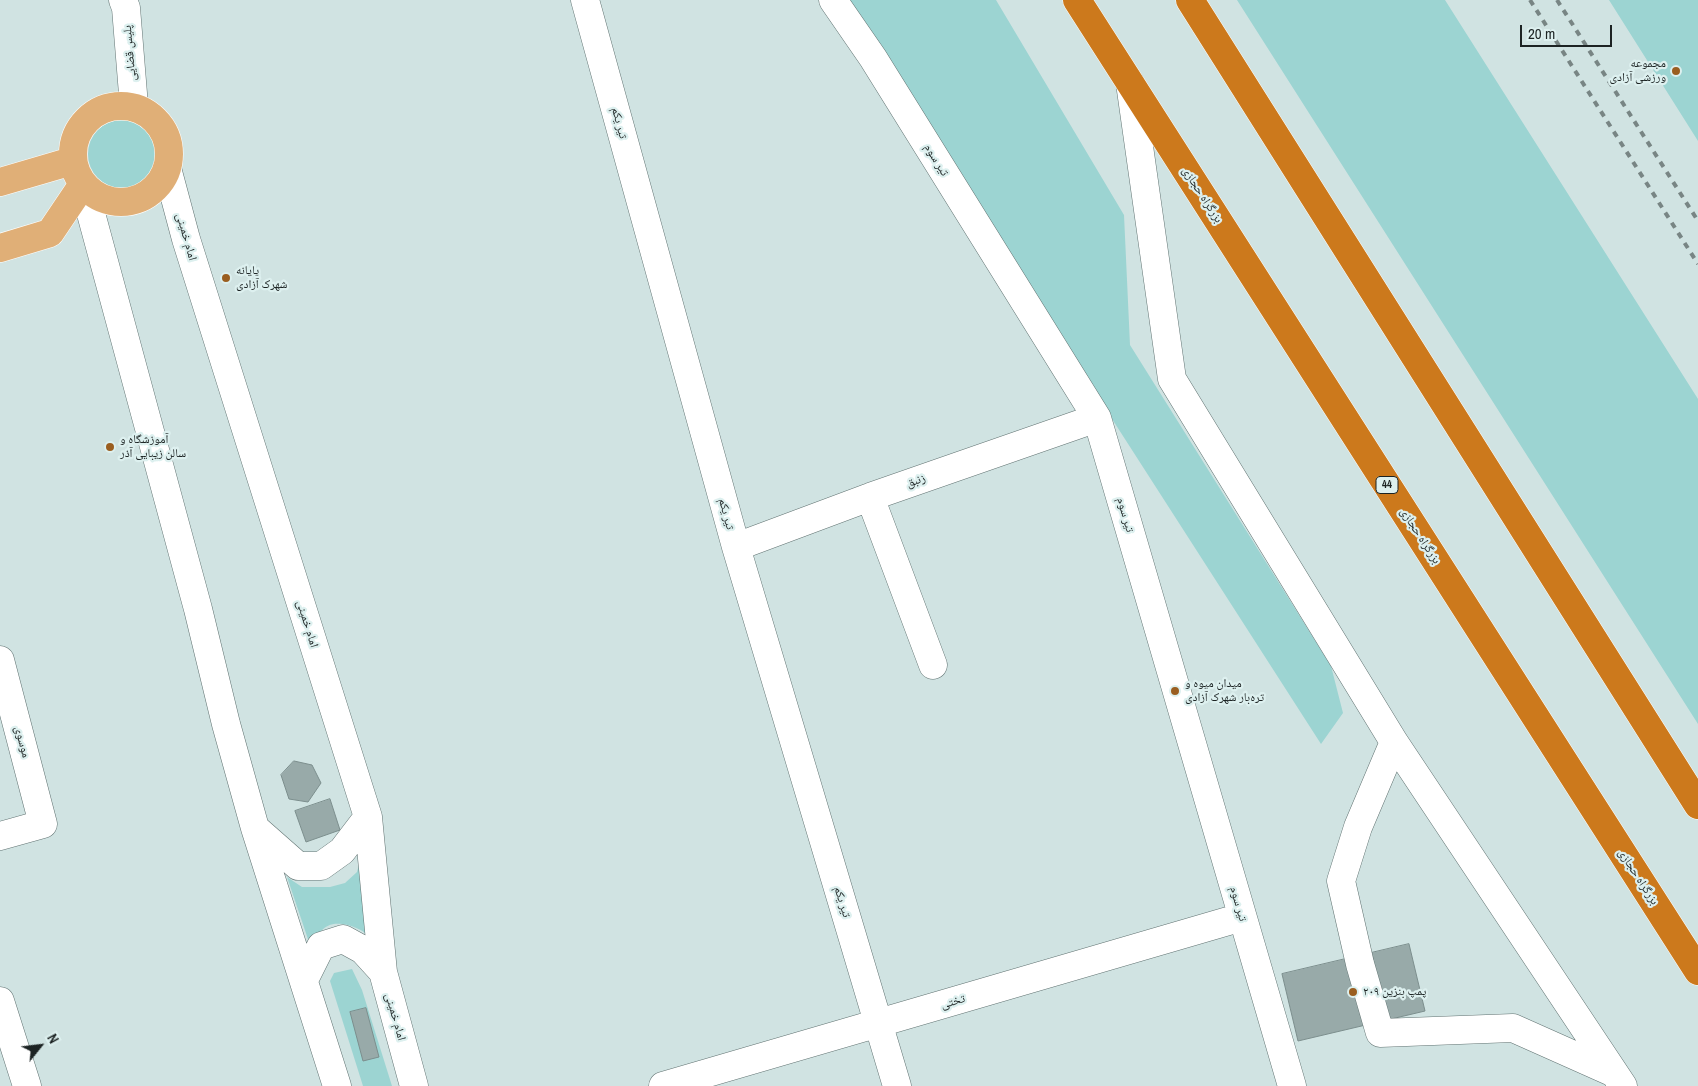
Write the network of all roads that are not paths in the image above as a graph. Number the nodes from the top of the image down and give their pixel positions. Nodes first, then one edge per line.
1 (123, 0) edge
2 (585, 0) edge
3 (833, 0) edge
4 (1077, 0) edge
5 (1190, 0) edge
6 (1130, 83) junction
7 (134, 106) junction
8 (167, 168) junction
9 (78, 172) junction
10 (0, 182) edge
11 (0, 248) edge
12 (1097, 418) junction
13 (870, 497) junction
14 (736, 547) junction
15 (0, 660) edge
16 (932, 665) dead end
17 (1394, 742) junction
18 (1698, 805) edge
19 (368, 817) junction
20 (255, 828) junction
21 (0, 836) edge
22 (1242, 917) junction
23 (1698, 971) edge
24 (382, 972) junction
25 (304, 980) junction
26 (0, 1001) edge
27 (879, 1024) junction
28 (1619, 1079) edge
29 (28, 1086) edge
30 (338, 1086) edge
31 (414, 1086) edge
32 (663, 1086) edge
33 (897, 1086) edge
34 (1292, 1086) edge

1 - 7 street, پلیس قضایی
2 - 14 street, تیر یکم
3 - 12 street, تیر سوم
4 - 6 highway, بزرگراه حجازی / 44
5 - 18 highway
6 - 17 street
6 - 23 highway, بزرگراه حجازی / 44
7 - 8 main road
7 - 9 main road
8 - 9 main road
8 - 19 street, امام خمینی
9 - 10 main road
9 - 11 main road
9 - 20 street
12 - 13 street, زنبق
12 - 22 street, تیر سوم
13 - 14 street, زنبق
13 - 16 street
14 - 27 street, تیر یکم
15 - 21 street, موسوی
17 - 28 street
17 - 28 street
19 - 20 street
19 - 24 street, امام خمینی
20 - 25 street
22 - 27 street, تختی
22 - 34 street, تیر سوم
24 - 25 street
24 - 31 street, امام خمینی
25 - 30 street
26 - 29 street
27 - 32 street, تختی
27 - 33 street, تیر یکم

